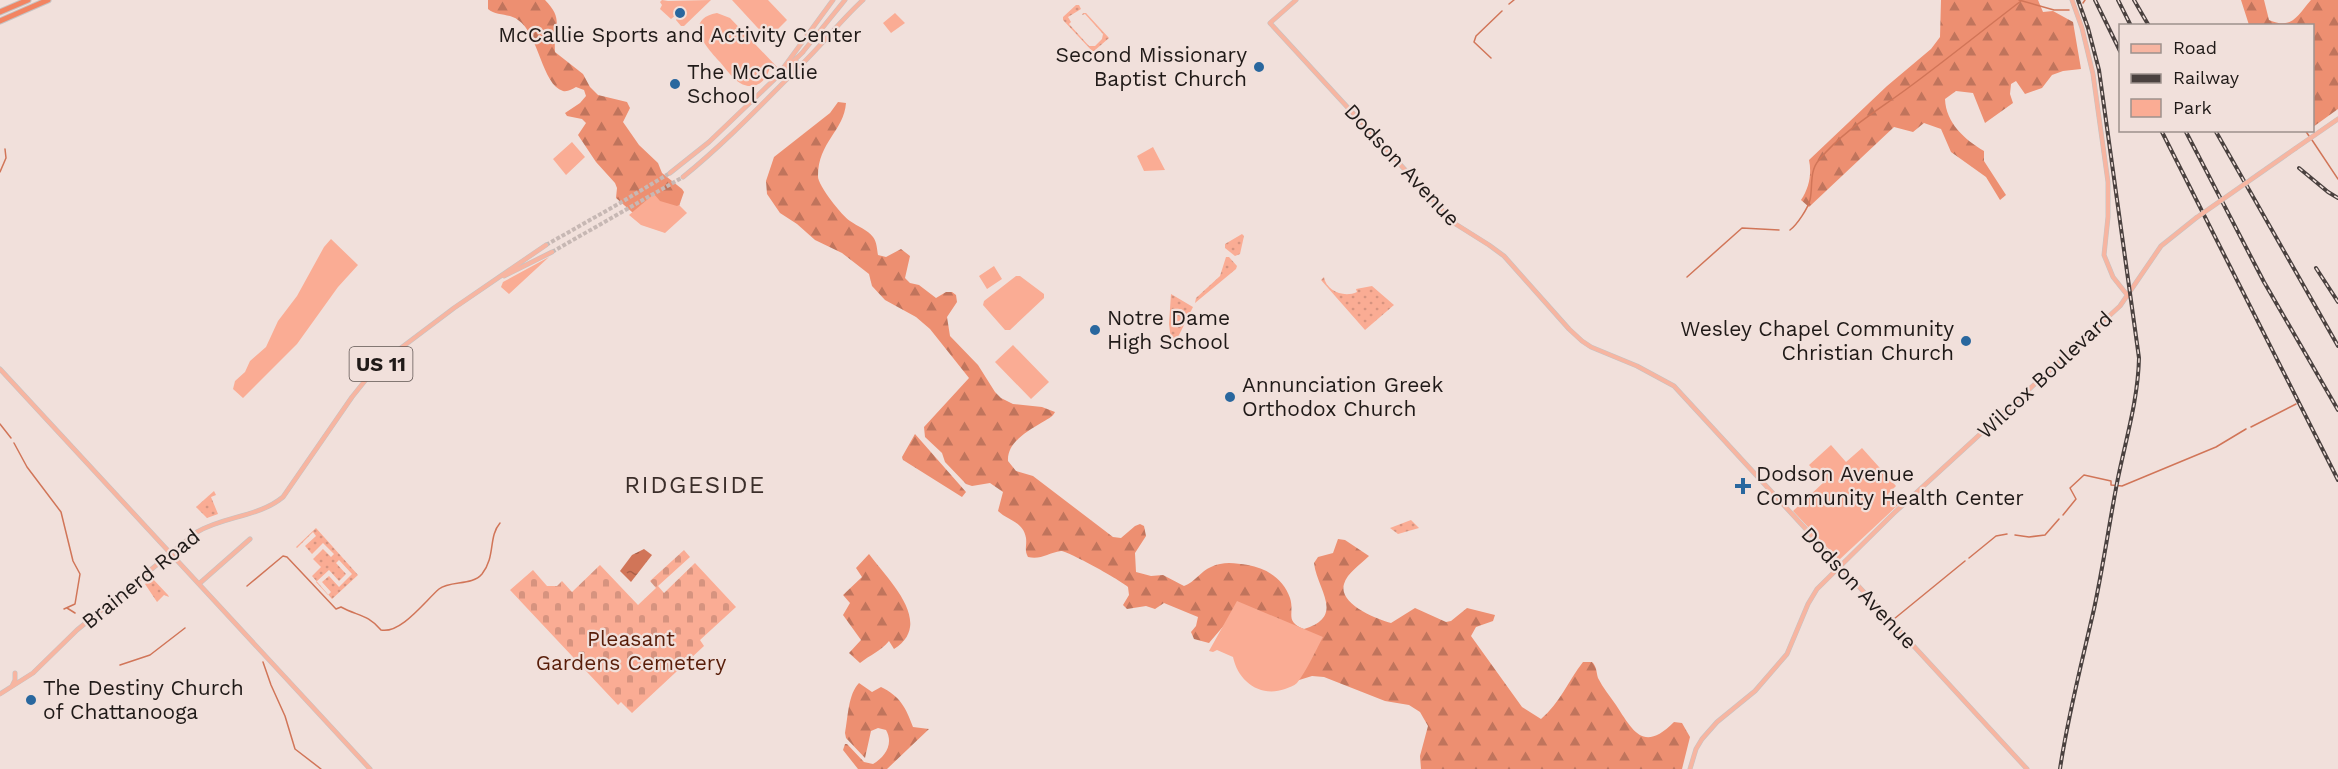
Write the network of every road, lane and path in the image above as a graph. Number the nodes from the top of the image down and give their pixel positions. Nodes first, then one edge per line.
1 (28, 0) edge
2 (48, 0) edge
3 (833, 0) edge
4 (845, 0) edge
5 (854, 0) edge
6 (863, 0) edge
7 (1296, 0) edge
8 (2072, 0) edge
9 (858, 4) junction
10 (0, 12) edge
11 (0, 21) edge
12 (803, 52) junction
13 (782, 82) junction
14 (768, 86) junction
15 (2338, 119) edge
16 (721, 130) junction
17 (729, 137) junction
18 (670, 173) tunnel mouth
19 (683, 177) tunnel mouth
20 (546, 245) tunnel mouth
21 (552, 252) tunnel mouth
22 (492, 282) junction
23 (2128, 296) junction
24 (0, 369) edge
25 (249, 539) dead end
26 (172, 552) junction
27 (1840, 567) junction
28 (200, 583) junction
29 (15, 673) dead end
30 (12, 687) junction
31 (0, 694) edge
32 (370, 769) edge
33 (1690, 769) edge
34 (2027, 769) edge

1 - 10 highway
2 - 11 highway
3 - 14 main road
4 - 12 main road
5 - 9 main road
6 - 9 main road
7 - 27 main road, Dodson Avenue
8 - 23 main road
9 - 13 main road
12 - 13 main road
12 - 14 main road
13 - 17 main road
14 - 16 main road
15 - 23 main road, Wilcox Boulevard, bridge
16 - 17 main road
16 - 18 main road
17 - 19 main road
20 - 22 main road, Brainerd Road / US 11
21 - 22 main road, Brainerd Road / US 11
22 - 26 main road, Brainerd Road / US 11
23 - 27 main road, Wilcox Boulevard
24 - 26 main road
25 - 28 main road
26 - 28 main road
26 - 30 main road, Brainerd Road / US 11
27 - 33 main road, Wilcox Boulevard
27 - 34 main road, Dodson Avenue
28 - 32 main road
29 - 30 main road
30 - 31 main road, Brainerd Road / US 11

